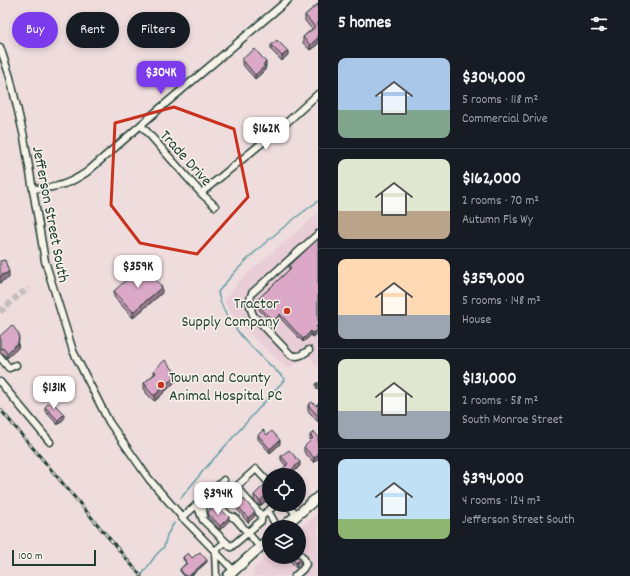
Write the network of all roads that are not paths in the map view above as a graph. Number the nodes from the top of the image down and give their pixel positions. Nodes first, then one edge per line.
1 (288, 0) edge
2 (0, 47) edge
3 (318, 94) edge
4 (141, 125) junction
5 (33, 189) junction
6 (201, 193) junction
7 (215, 206) dead end
8 (318, 234) edge
9 (309, 350) dead end
10 (0, 357) edge
11 (16, 365) dead end
12 (0, 382) edge
13 (50, 442) dead end
14 (262, 475) edge
15 (224, 480) dead end
16 (211, 491) junction
17 (318, 497) edge
18 (197, 504) junction
19 (267, 512) edge
20 (294, 512) edge
21 (297, 515) junction
22 (262, 516) junction
23 (182, 518) junction
24 (236, 519) junction
25 (291, 520) edge
26 (248, 533) junction
27 (217, 534) junction
28 (225, 542) junction
29 (260, 547) joint
30 (215, 551) junction
31 (306, 564) edge
32 (231, 574) edge
33 (216, 576) edge
34 (295, 576) edge

1 - 4 street
2 - 5 street, Jefferson Street South
3 - 6 street
4 - 5 street
4 - 6 street, Trade Drive
5 - 23 street, Jefferson Street South
6 - 7 street, Trade Drive
8 - 9 street
10 - 11 street
12 - 13 street
14 - 22 street
15 - 16 street
16 - 18 street
16 - 24 street
17 - 21 highway
18 - 23 street
18 - 27 street
19 - 22 street
20 - 21 street
21 - 25 highway
22 - 26 street
23 - 30 street, Jefferson Street South
24 - 26 street
24 - 27 street
26 - 28 street
26 - 29 street
27 - 28 street
28 - 30 street
29 - 32 highway
30 - 32 street, Jefferson Street South
30 - 33 street
31 - 34 street

